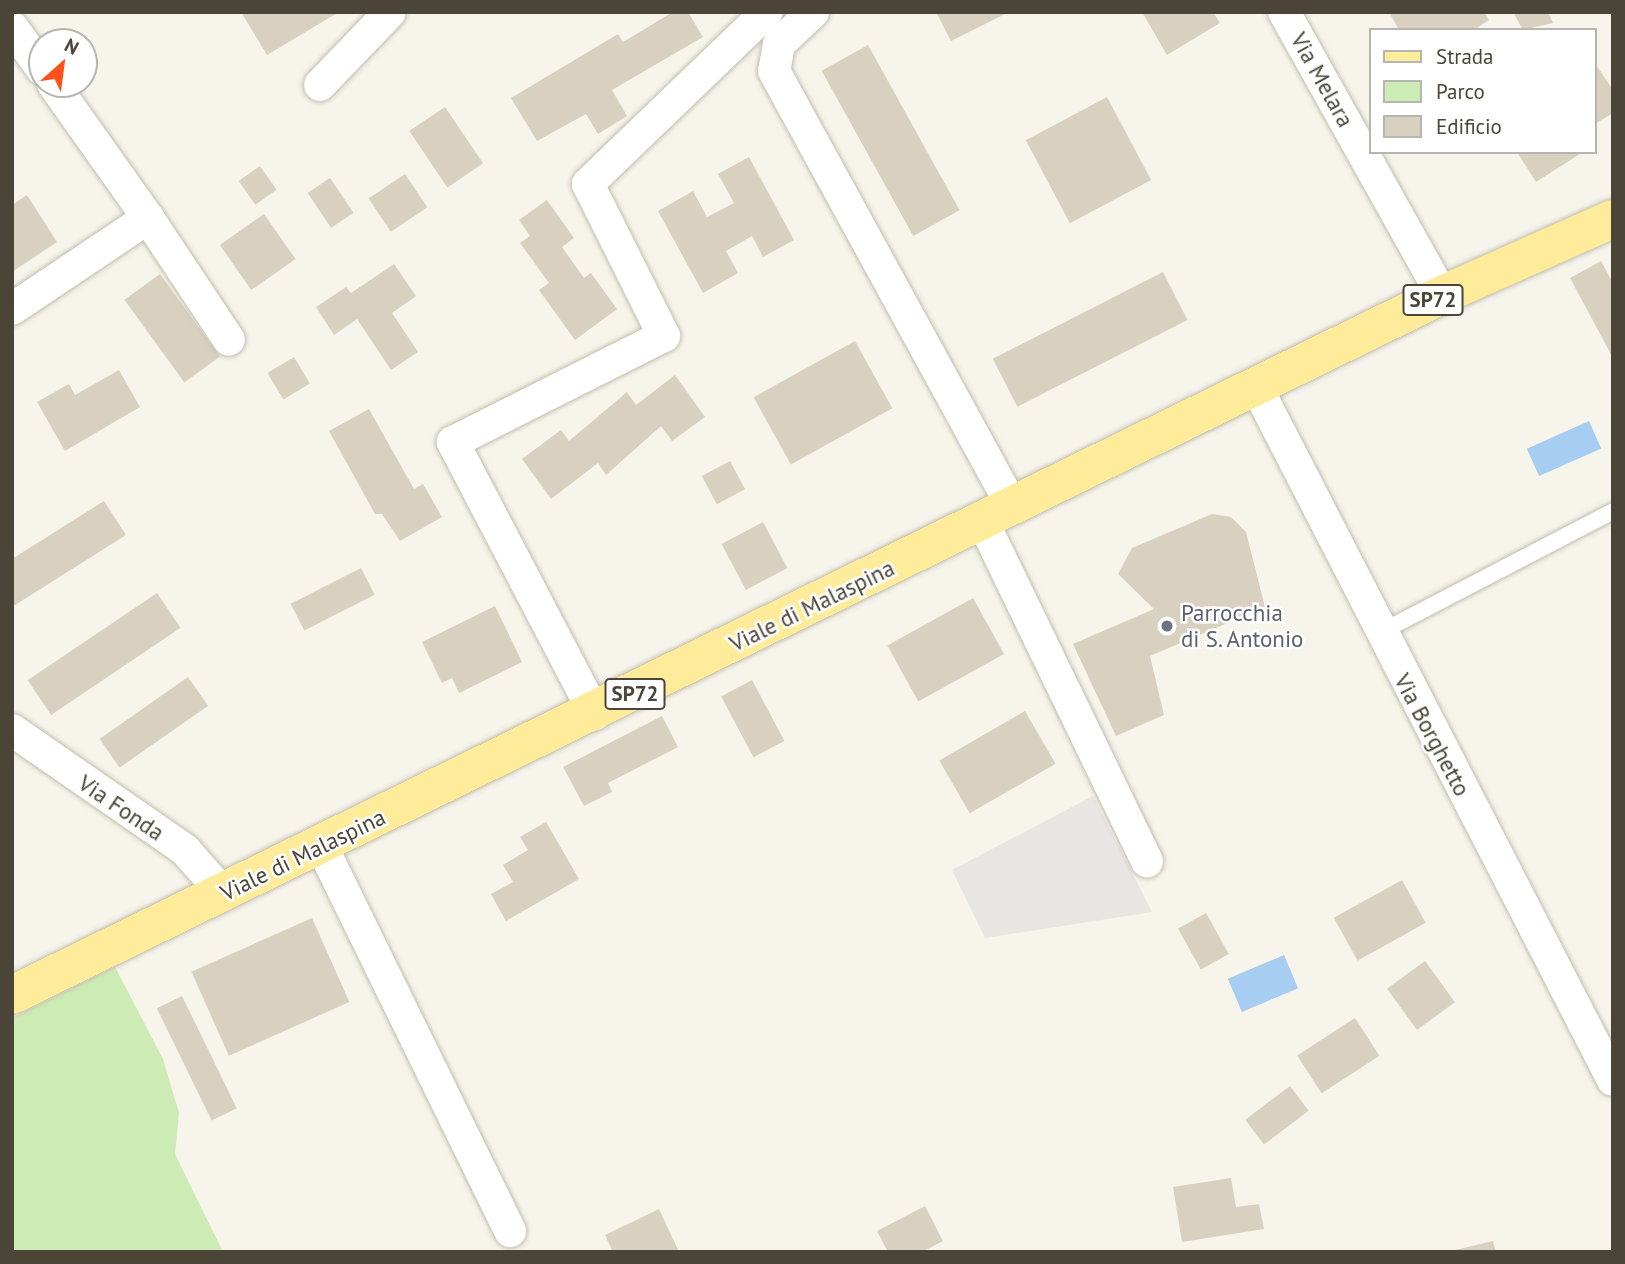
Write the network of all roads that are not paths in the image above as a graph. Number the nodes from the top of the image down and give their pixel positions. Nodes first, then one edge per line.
1 (390, 12) edge
2 (767, 12) edge
3 (813, 12) edge
4 (1284, 12) edge
5 (12, 27) edge
6 (28, 49) edge
7 (320, 85) dead end
8 (63, 98) edge
9 (148, 218) junction
10 (1613, 219) edge
11 (1442, 295) junction
12 (12, 309) edge
13 (229, 340) dead end
14 (1257, 388) junction
15 (1613, 511) edge
16 (998, 514) junction
17 (1379, 633) junction
18 (595, 714) junction
19 (12, 730) edge
20 (321, 845) junction
21 (1147, 862) dead end
22 (223, 893) junction
23 (12, 995) edge
24 (1613, 1080) edge
25 (510, 1231) dead end

1 - 7 street
2 - 18 street
3 - 16 street
4 - 11 street, Via Melara
5 - 6 street
8 - 9 street
9 - 12 street
9 - 13 street
10 - 11 main road, Viale di Malaspina / SP72
11 - 14 main road, Viale di Malaspina / SP72
14 - 16 main road, Viale di Malaspina / SP72
14 - 17 street, Via Borghetto
15 - 17 lane
16 - 18 main road, Viale di Malaspina / SP72
16 - 21 street
17 - 24 street, Via Borghetto
18 - 20 main road, Viale di Malaspina / SP72
19 - 22 street, Via Fonda
20 - 22 main road, Viale di Malaspina / SP72
20 - 25 street
22 - 23 main road, Viale di Malaspina / SP72

